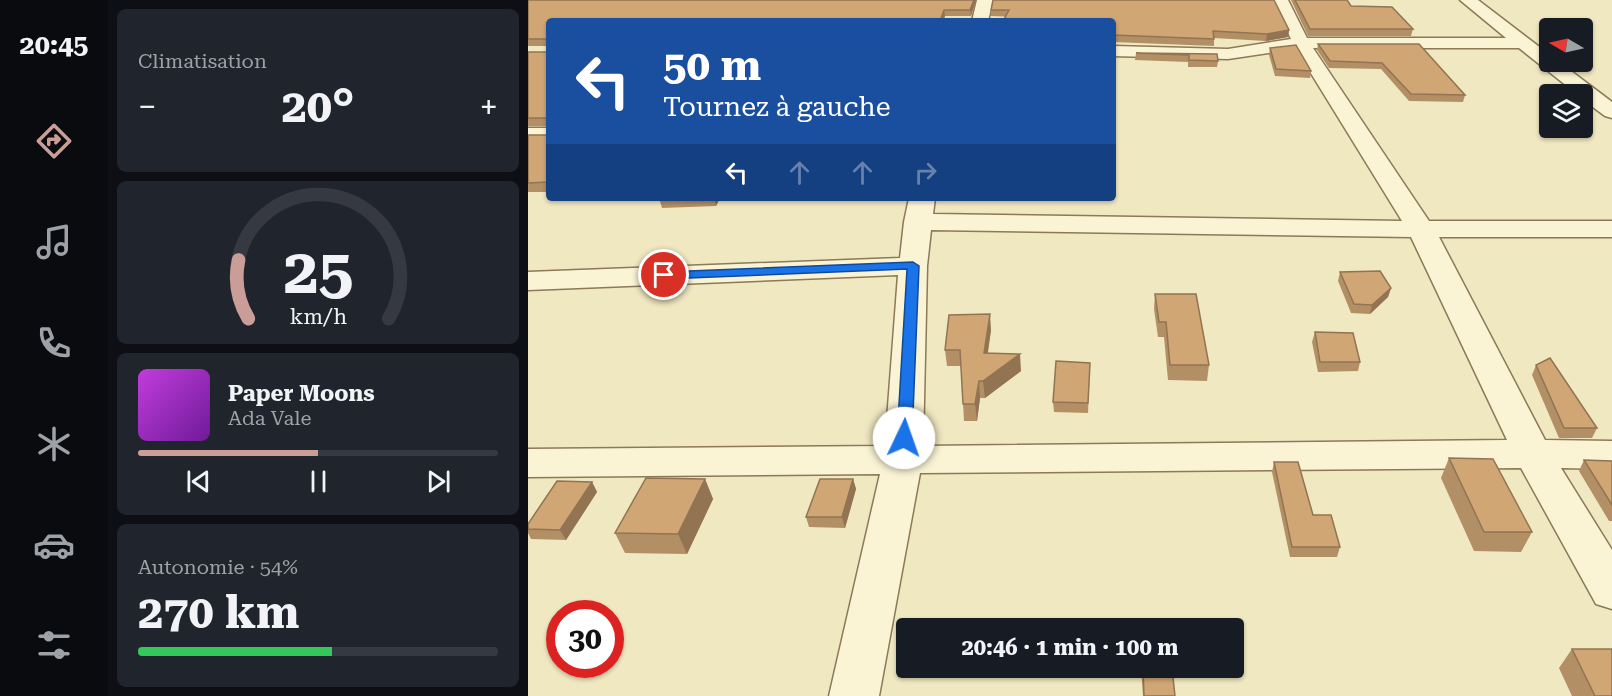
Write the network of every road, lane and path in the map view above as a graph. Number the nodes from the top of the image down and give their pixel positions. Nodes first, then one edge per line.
1 (985, 0) edge
2 (1280, 0) edge
3 (1468, 0) edge
4 (981, 18) edge
5 (1301, 43) junction
6 (1526, 43) junction
7 (1116, 51) edge
8 (1612, 112) edge
9 (528, 135) edge
10 (546, 135) edge
11 (920, 210) edge
12 (1612, 229) edge
13 (1421, 230) junction
14 (913, 266) junction
15 (528, 280) edge
16 (1533, 454) junction
17 (1612, 456) edge
18 (903, 459) junction
19 (528, 463) edge
20 (1612, 590) edge
21 (854, 696) edge

1 - 4 street
2 - 5 street
3 - 6 street
5 - 6 street
5 - 7 street
5 - 13 street
6 - 8 street
9 - 10 street
11 - 13 street
11 - 14 street
12 - 13 street
13 - 16 street
14 - 15 street
14 - 18 street
16 - 17 street
16 - 18 street
16 - 20 street
18 - 19 street
18 - 21 street

